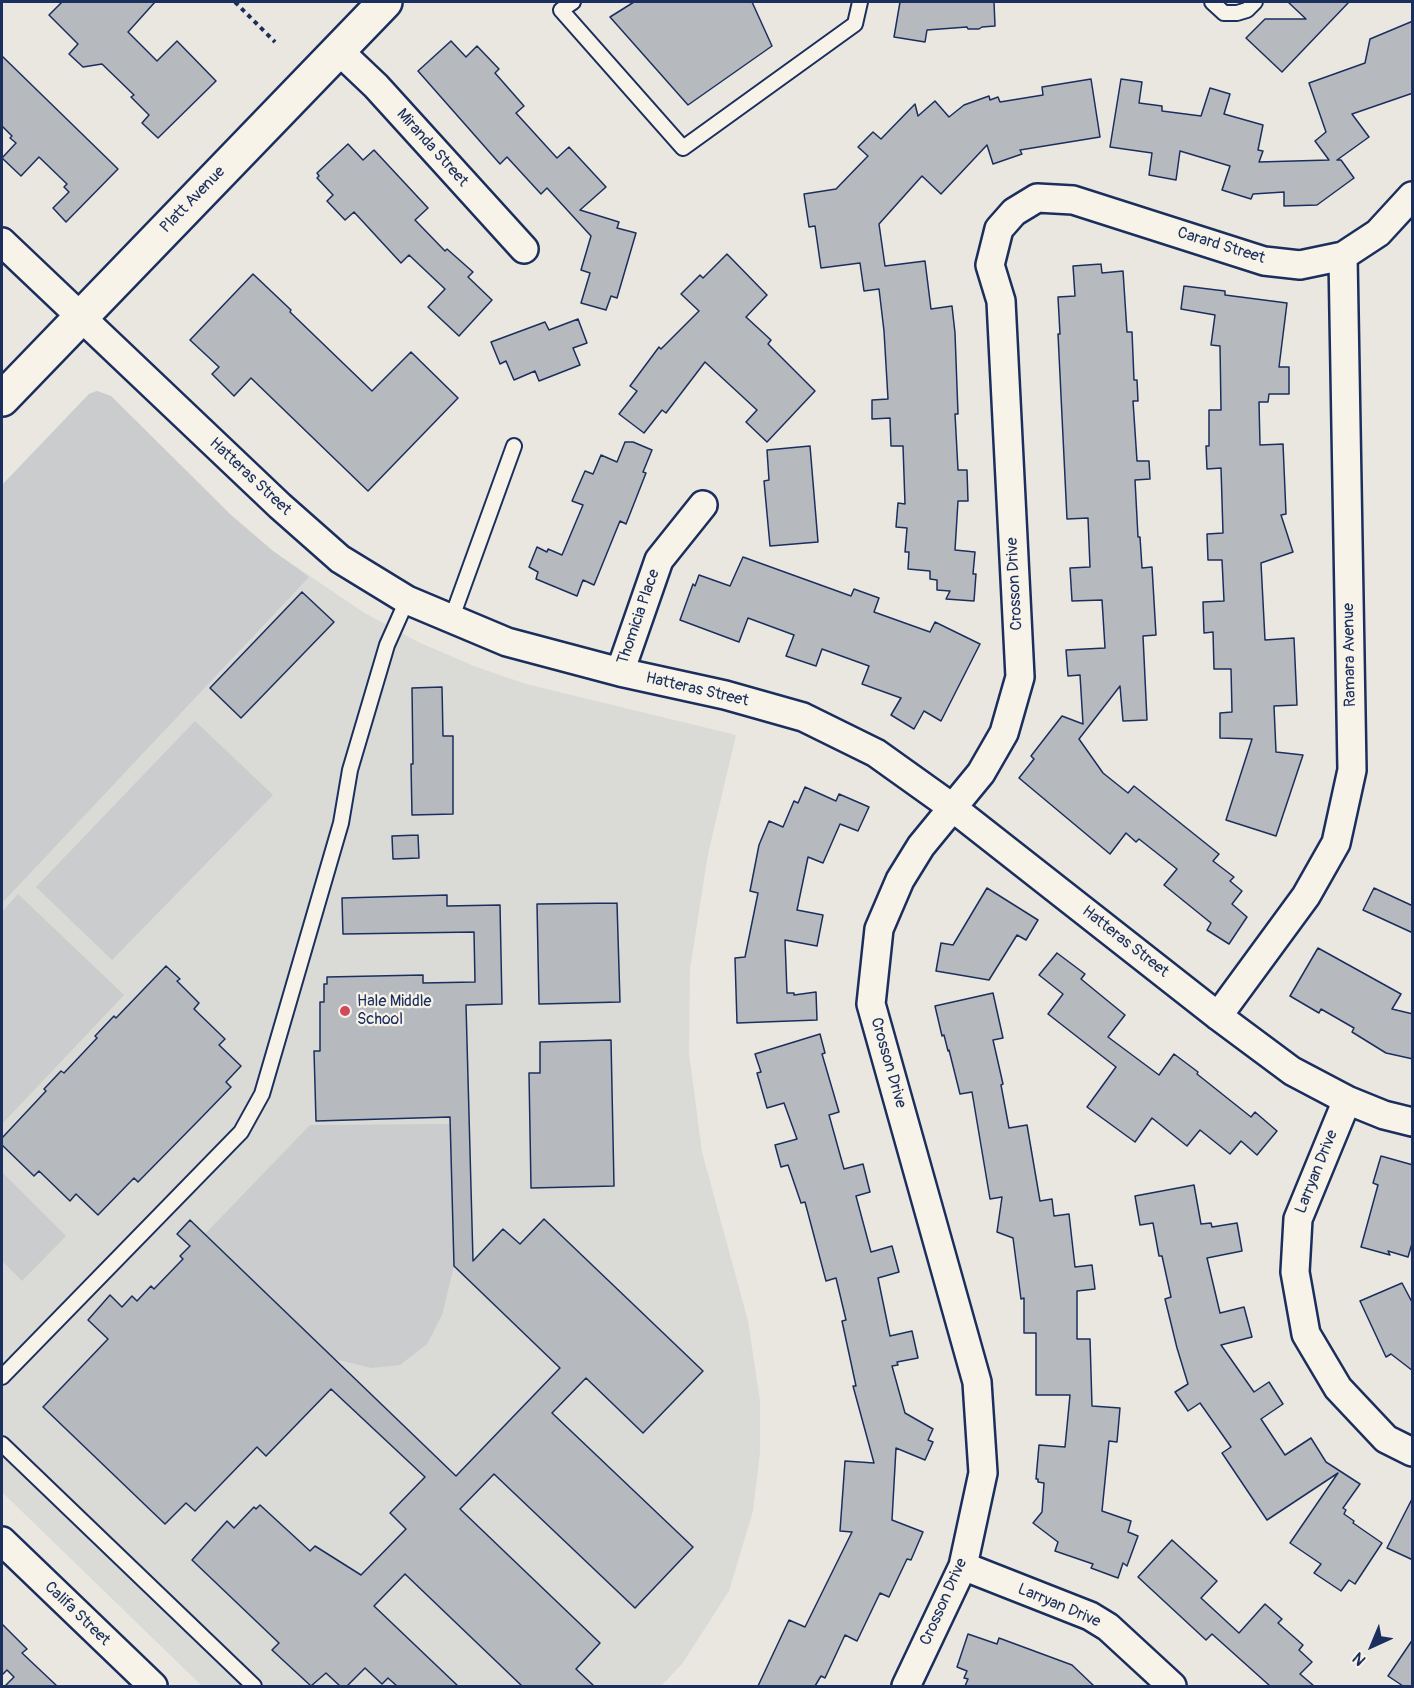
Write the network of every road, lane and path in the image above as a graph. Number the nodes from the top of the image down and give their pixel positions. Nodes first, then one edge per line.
1 (235, 2) edge
2 (385, 2) edge
3 (573, 2) edge
4 (860, 2) edge
5 (1212, 2) edge
6 (1255, 2) edge
7 (275, 42) dead end
8 (338, 49) junction
9 (1413, 196) edge
10 (1014, 212) joint
11 (2, 242) edge
12 (524, 249) dead end
13 (1342, 256) junction
14 (81, 317) junction
15 (2, 399) edge
16 (514, 446) dead end
17 (702, 505) dead end
18 (407, 600) junction
19 (452, 620) junction
20 (620, 672) junction
21 (953, 807) junction
22 (1218, 1016) junction
23 (1347, 1100) junction
24 (1413, 1122) edge
25 (2, 1377) edge
26 (2, 1444) edge
27 (1413, 1452) edge
28 (2, 1541) edge
29 (963, 1566) junction
30 (153, 1686) edge
31 (254, 1686) edge
32 (906, 1686) edge
33 (1172, 1686) edge

1 - 7 path
2 - 8 main road, Platt Avenue
3 - 4 lane
5 - 6 lane
8 - 12 street, Miranda Street
8 - 14 main road, Platt Avenue
9 - 13 street, Carard Street
10 - 13 street, Carard Street
10 - 21 street, Crosson Drive
11 - 14 street, Hatteras Street
13 - 22 street, Ramara Avenue
14 - 15 main road, Platt Avenue
14 - 18 street, Hatteras Street
16 - 19 lane
17 - 20 street, Thomicia Place
18 - 19 street, Hatteras Street
18 - 25 lane
19 - 20 street, Hatteras Street
20 - 21 street, Hatteras Street
21 - 22 street, Hatteras Street
21 - 29 street, Crosson Drive
22 - 23 street, Hatteras Street
23 - 24 street, Hatteras Street
23 - 27 street, Larryan Drive
26 - 31 lane
28 - 30 street, Califa Street
29 - 32 street, Crosson Drive
29 - 33 street, Larryan Drive

